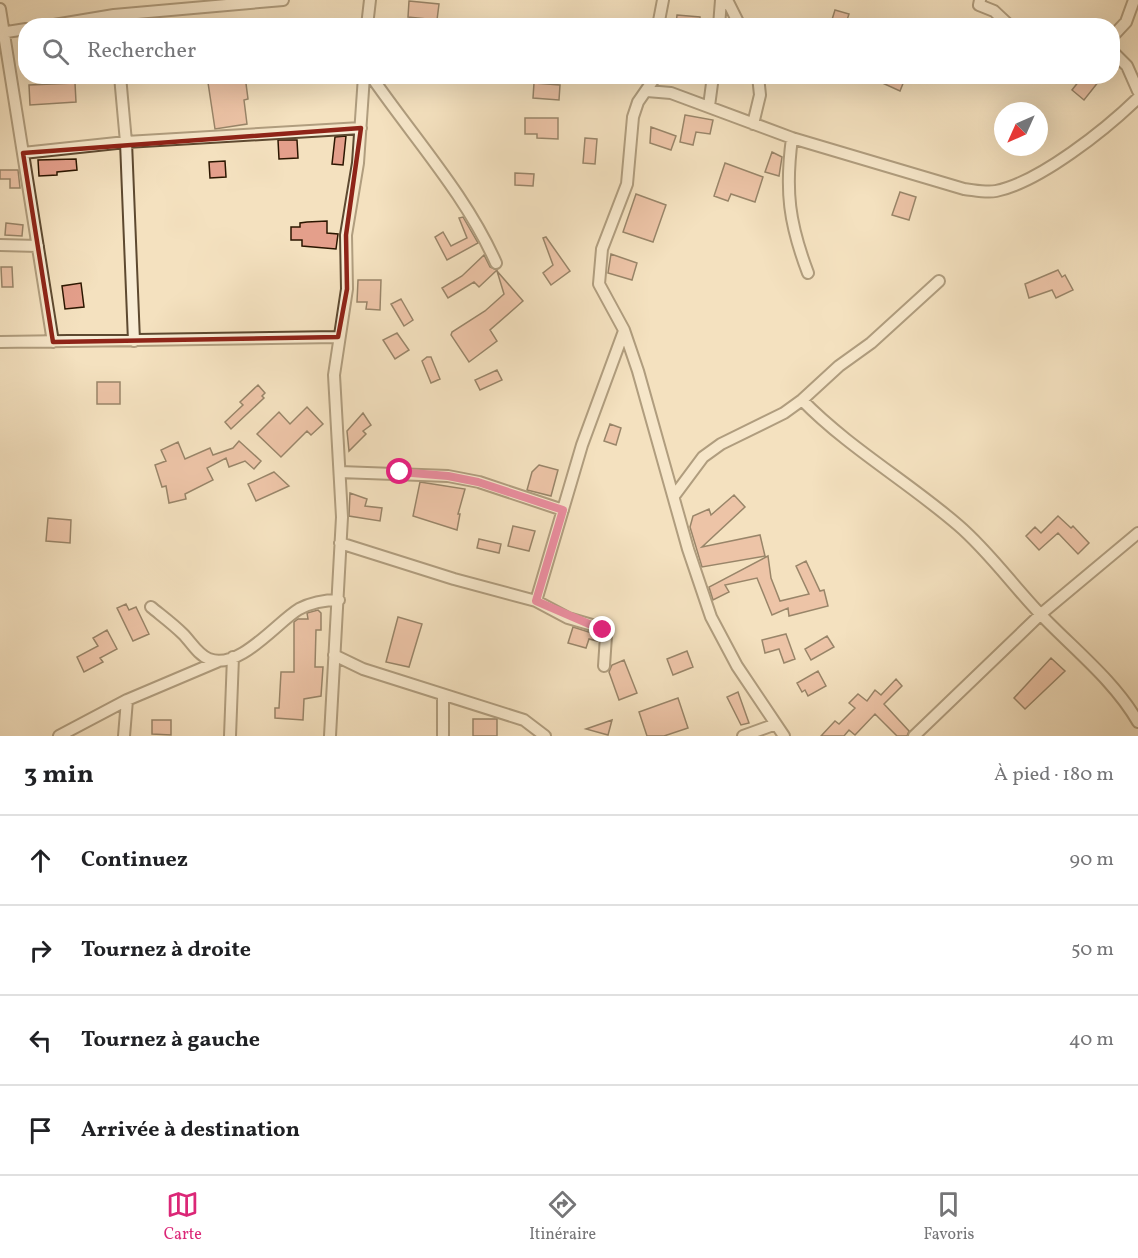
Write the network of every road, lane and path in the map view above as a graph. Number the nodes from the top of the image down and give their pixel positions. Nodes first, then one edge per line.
1 (283, 0) edge
2 (370, 0) edge
3 (663, 0) edge
4 (721, 0) edge
5 (727, 0) edge
6 (980, 0) edge
7 (1134, 0) edge
8 (0, 9) edge
9 (132, 18) edge
10 (368, 18) edge
11 (660, 18) edge
12 (720, 18) edge
13 (736, 18) edge
14 (1001, 18) edge
15 (1120, 29) edge
16 (18, 30) edge
17 (2, 33) edge
18 (1120, 58) edge
19 (121, 84) edge
20 (364, 84) edge
21 (377, 84) edge
22 (651, 84) edge
23 (712, 84) edge
24 (759, 84) edge
25 (647, 91) junction
26 (1138, 91) edge
27 (1138, 98) edge
28 (709, 106) junction
29 (753, 124) junction
30 (361, 128) junction
31 (792, 138) junction
32 (126, 142) junction
33 (23, 153) junction
34 (0, 245) edge
35 (38, 246) junction
36 (496, 262) dead end
37 (808, 273) dead end
38 (939, 281) dead end
39 (624, 330) junction
40 (338, 338) junction
41 (134, 341) junction
42 (0, 342) edge
43 (53, 342) junction
44 (801, 400) junction
45 (340, 472) junction
46 (674, 496) junction
47 (563, 510) junction
48 (1138, 533) edge
49 (340, 543) junction
50 (339, 600) junction
51 (536, 601) junction
52 (151, 607) dead end
53 (1041, 614) junction
54 (334, 655) junction
55 (233, 657) junction
56 (219, 661) junction
57 (604, 666) dead end
58 (443, 695) junction
59 (127, 700) junction
60 (1138, 722) edge
61 (776, 724) junction
62 (59, 736) edge
63 (124, 736) edge
64 (230, 736) edge
65 (330, 736) edge
66 (443, 736) edge
67 (545, 736) edge
68 (743, 736) edge
69 (784, 736) edge
70 (915, 736) edge

1 - 9 street
2 - 10 street
3 - 11 street
4 - 12 street
5 - 13 street
6 - 14 street
7 - 15 street
8 - 17 street
16 - 17 street
17 - 33 street
18 - 26 street
19 - 32 street
20 - 30 street
21 - 36 street
22 - 25 street
23 - 28 street
24 - 29 street
25 - 28 street
25 - 39 street
27 - 31 street
28 - 29 street
29 - 31 street
30 - 32 street
30 - 40 street
31 - 37 street
32 - 33 street
32 - 41 street
33 - 35 street
34 - 35 street
35 - 43 street
38 - 44 street
39 - 46 street
39 - 47 street
40 - 41 street
40 - 45 street
41 - 43 street
42 - 43 street
44 - 46 street
44 - 53 street
45 - 47 street
45 - 49 street
46 - 61 street
47 - 51 street
48 - 53 street
49 - 50 street
49 - 51 street
50 - 54 street
50 - 55 street
51 - 57 street
52 - 56 street
53 - 60 street
53 - 70 street
54 - 58 street
54 - 65 street
55 - 56 street
55 - 64 street
56 - 59 street
58 - 66 street
58 - 67 street
59 - 62 street
59 - 63 street
61 - 68 street
61 - 69 street

